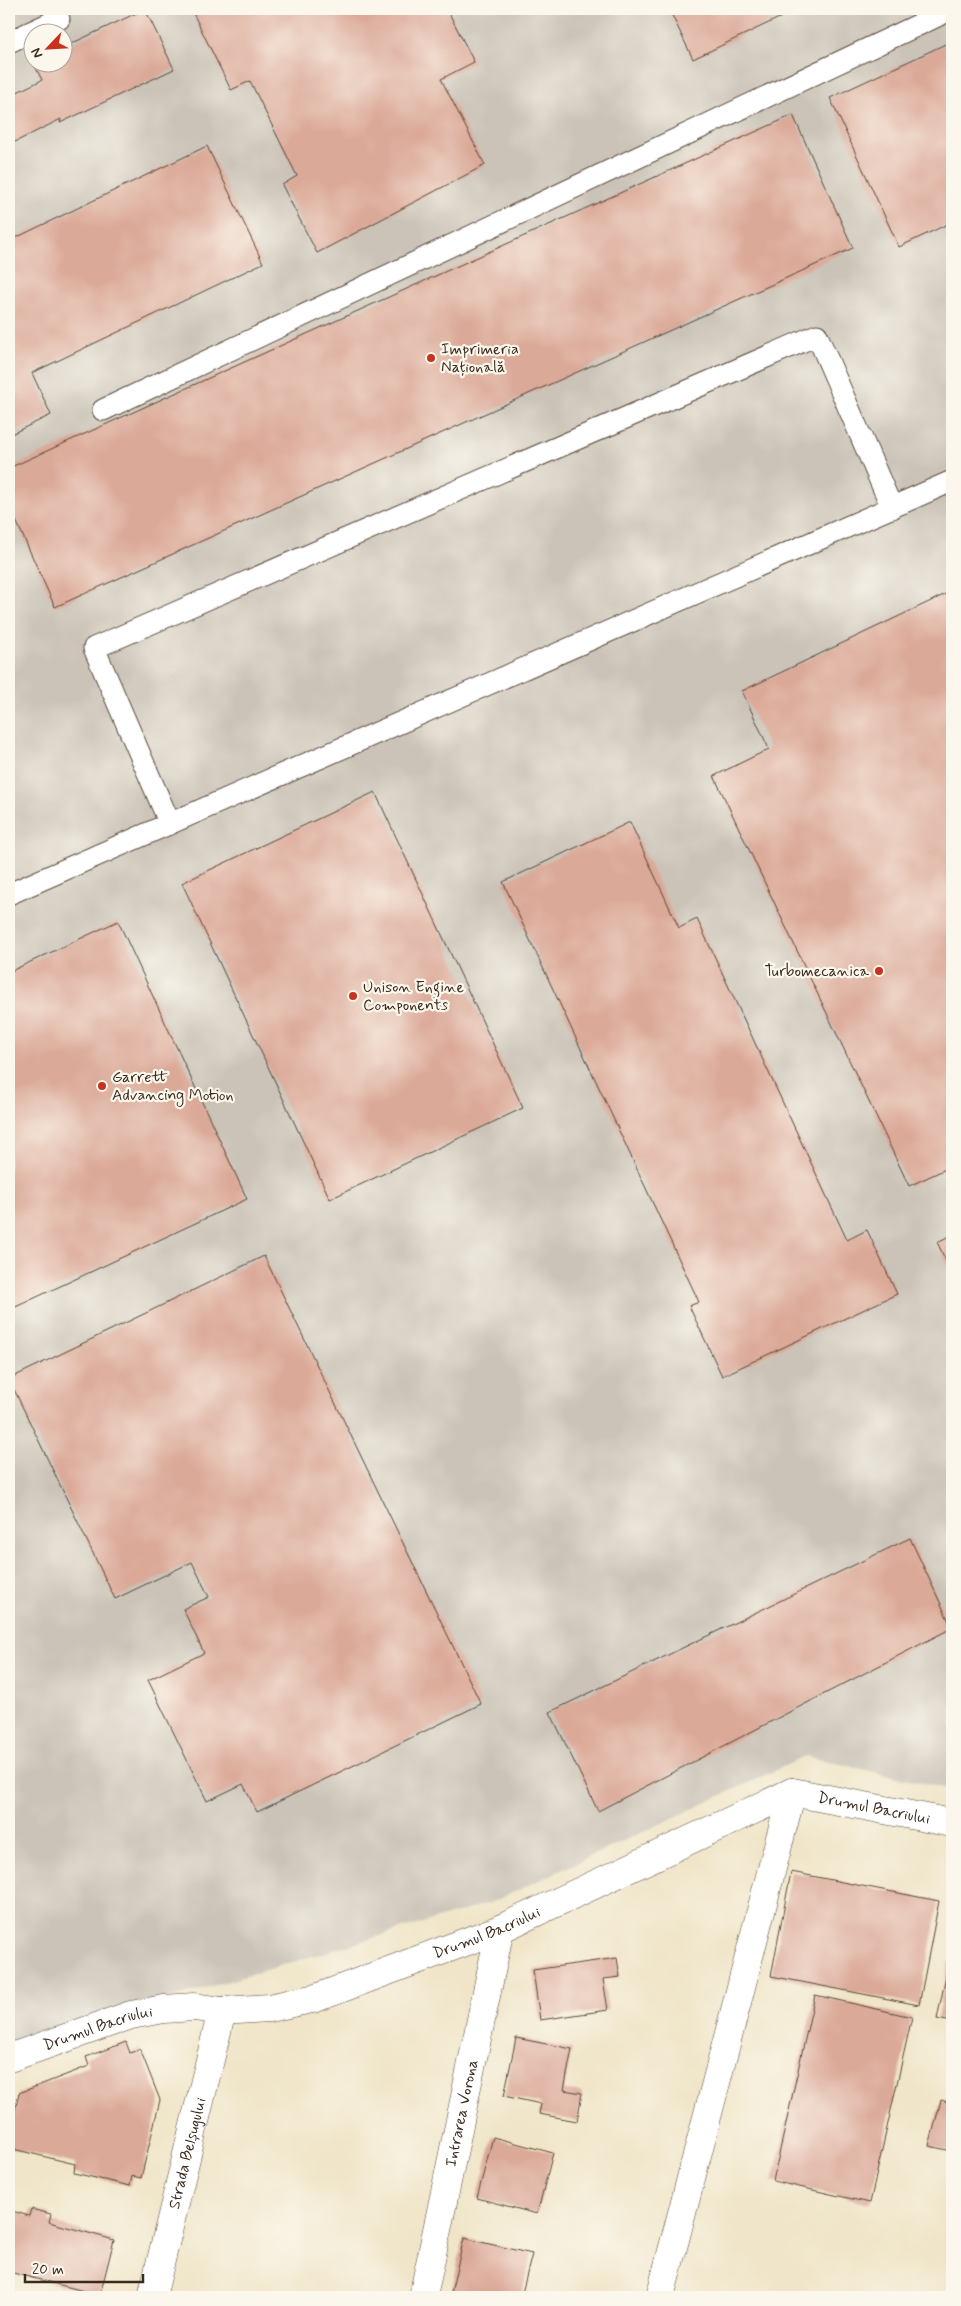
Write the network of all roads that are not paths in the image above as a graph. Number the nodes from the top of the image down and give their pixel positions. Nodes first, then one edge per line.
1 (54, 9) edge
2 (952, 9) edge
3 (9, 42) edge
4 (103, 410) dead end
5 (952, 482) edge
6 (892, 508) junction
7 (170, 824) junction
8 (9, 894) edge
9 (792, 1792) junction
10 (952, 1823) edge
11 (500, 1929) junction
12 (222, 2011) junction
13 (9, 2058) edge
14 (152, 2297) edge
15 (423, 2297) edge
16 (660, 2297) edge

1 - 3 lane
2 - 4 lane
5 - 6 lane
6 - 7 lane
6 - 7 lane
7 - 8 lane
9 - 10 street, Drumul Bacriului
9 - 11 street, Drumul Bacriului
9 - 16 street
11 - 12 street, Drumul Bacriului
11 - 15 street, Intrarea Vorona
12 - 13 street, Drumul Bacriului
12 - 14 street, Strada Belșugului

